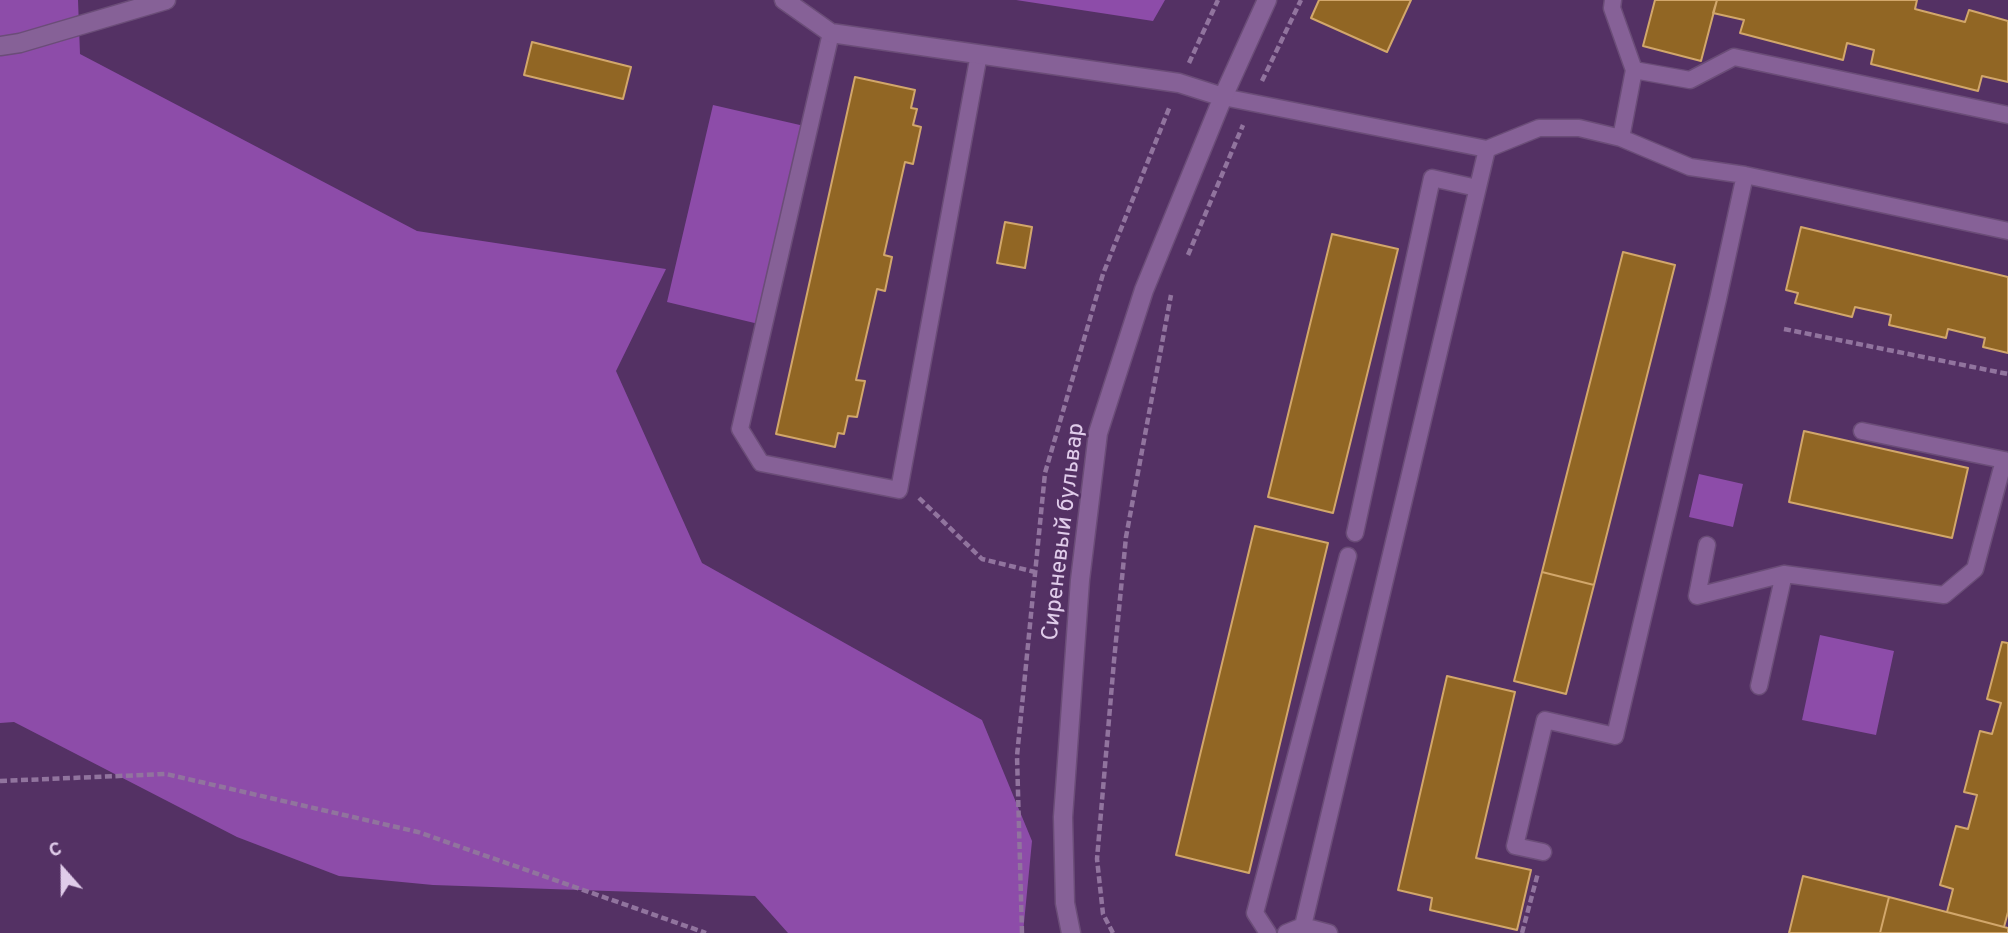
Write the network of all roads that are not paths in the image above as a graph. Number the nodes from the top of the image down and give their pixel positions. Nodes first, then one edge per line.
1 (166, 0) edge
2 (784, 0) edge
3 (1267, 0) edge
4 (1613, 0) edge
5 (831, 33) junction
6 (0, 46) edge
7 (979, 54) junction
8 (1634, 70) junction
9 (1223, 97) junction
10 (2008, 115) edge
11 (1621, 138) junction
12 (1487, 149) junction
13 (1745, 175) junction
14 (1477, 188) junction
15 (2008, 231) edge
16 (1862, 431) dead end
17 (2006, 459) edge
18 (1355, 533) dead end
19 (1707, 545) dead end
20 (1348, 556) dead end
21 (1784, 574) junction
22 (1759, 686) dead end
23 (1543, 852) road end
24 (1302, 930) edge
25 (1071, 933) edge
26 (1268, 933) edge
27 (1286, 933) edge
28 (1329, 933) edge

1 - 6 street
2 - 5 street
3 - 9 street, Сиреневый бульвар
4 - 8 lane
5 - 7 street
5 - 7 lane
7 - 9 street
8 - 10 lane
8 - 11 lane
9 - 12 lane
9 - 25 street, Сиреневый бульвар
11 - 12 lane
11 - 13 lane
12 - 14 lane
13 - 15 lane
13 - 23 lane
14 - 18 lane
14 - 24 lane
16 - 17 lane
17 - 21 lane
19 - 21 lane
20 - 26 lane
21 - 22 lane
24 - 27 lane
24 - 28 lane

